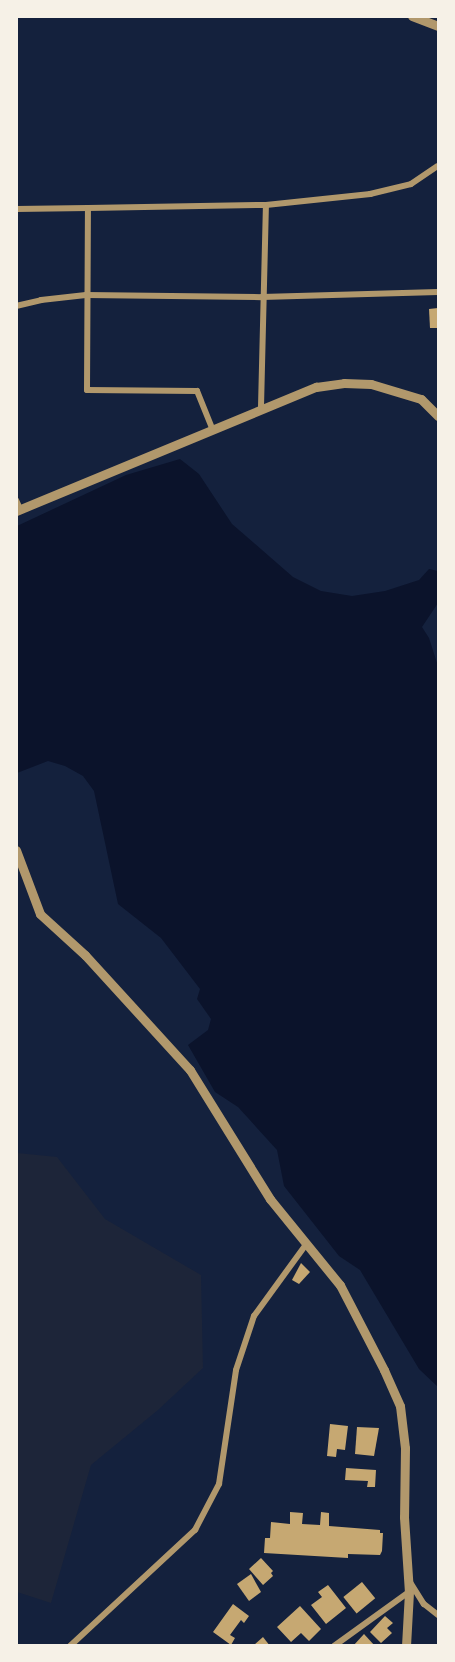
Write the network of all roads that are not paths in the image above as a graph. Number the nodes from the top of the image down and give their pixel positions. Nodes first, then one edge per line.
1 (412, 16) edge
2 (438, 26) edge
3 (438, 166) edge
4 (266, 205) junction
5 (88, 208) junction
6 (16, 209) edge
7 (438, 292) edge
8 (86, 295) junction
9 (262, 297) junction
10 (16, 306) edge
11 (261, 407) junction
12 (438, 416) edge
13 (212, 428) junction
14 (18, 507) edge
15 (16, 850) edge
16 (308, 1242) junction
17 (408, 1579) junction
18 (409, 1592) junction
19 (438, 1615) edge
20 (70, 1646) edge
21 (334, 1646) edge
22 (406, 1646) edge

1 - 2 street
3 - 4 street
4 - 5 street
4 - 9 street
5 - 6 street
5 - 8 street
7 - 9 street
8 - 9 street
8 - 10 street
8 - 13 street
9 - 11 street
11 - 12 street
11 - 13 street
13 - 14 street
15 - 16 street
16 - 17 street
16 - 20 street
17 - 18 street
17 - 19 street
18 - 21 street
18 - 22 street

